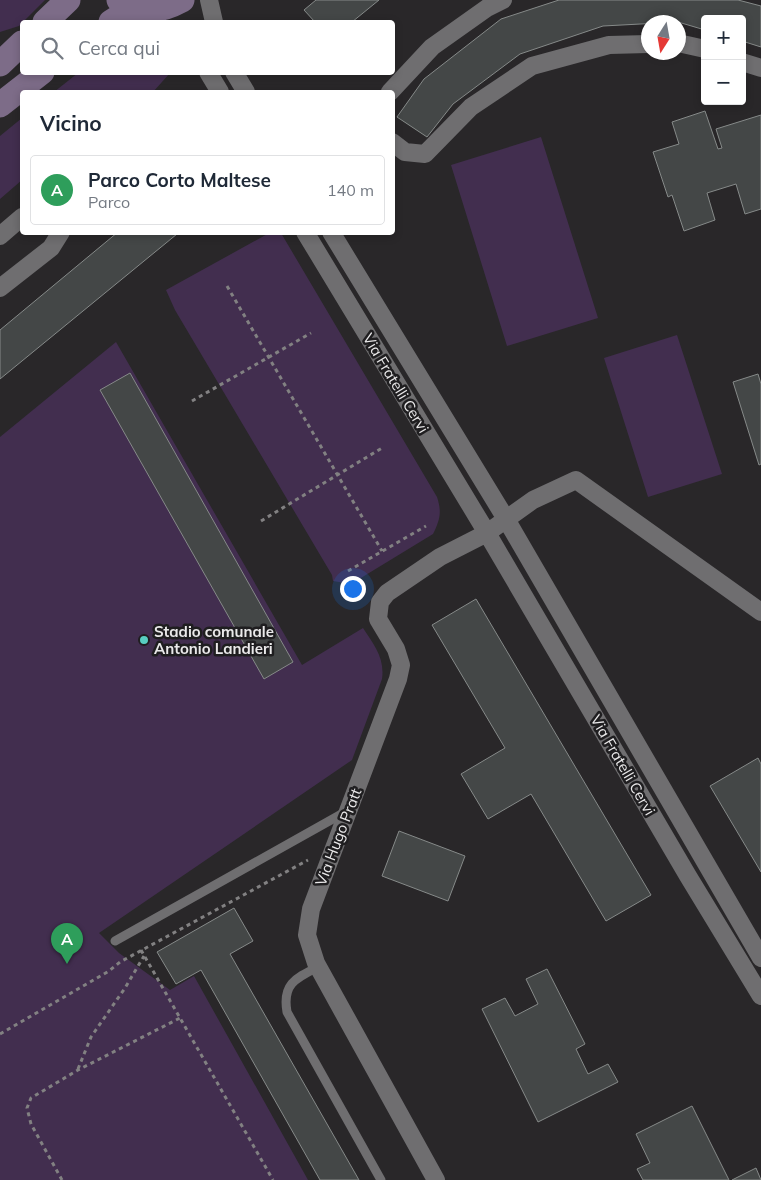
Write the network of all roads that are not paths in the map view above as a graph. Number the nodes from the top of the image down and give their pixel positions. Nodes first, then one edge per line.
1 (68, 0) edge
2 (182, 0) edge
3 (208, 0) edge
4 (503, 0) edge
5 (141, 10) edge
6 (47, 20) edge
7 (116, 20) edge
8 (213, 20) edge
9 (641, 44) edge
10 (20, 45) edge
11 (686, 45) edge
12 (701, 48) edge
13 (746, 63) edge
14 (0, 64) edge
15 (761, 68) edge
16 (38, 75) edge
17 (210, 75) edge
18 (236, 75) edge
19 (219, 90) edge
20 (245, 90) edge
21 (391, 90) edge
22 (0, 105) edge
23 (395, 144) edge
24 (20, 219) edge
25 (59, 235) edge
26 (307, 235) edge
27 (333, 235) edge
28 (0, 236) edge
29 (0, 288) edge
30 (506, 520) junction
31 (487, 533) junction
32 (761, 612) edge
33 (349, 810) junction
34 (115, 941) dead end
35 (761, 958) edge
36 (318, 967) junction
37 (761, 996) edge
38 (380, 1180) edge
39 (436, 1180) edge

1 - 6 main road
2 - 5 main road
3 - 8 street
4 - 21 street
5 - 7 main road
9 - 23 street
10 - 14 main road
11 - 12 street
13 - 15 street
16 - 22 main road
17 - 19 street
18 - 20 street
24 - 28 street
25 - 29 street
26 - 31 street, Via Fratelli Cervi
27 - 30 street, Via Fratelli Cervi
30 - 31 street
30 - 32 street
30 - 35 street, Via Fratelli Cervi
31 - 33 street, Via Hugo Pratt
31 - 37 street, Via Fratelli Cervi
33 - 34 lane
33 - 36 street, Via Hugo Pratt
36 - 38 lane
36 - 39 street, Via Hugo Pratt

